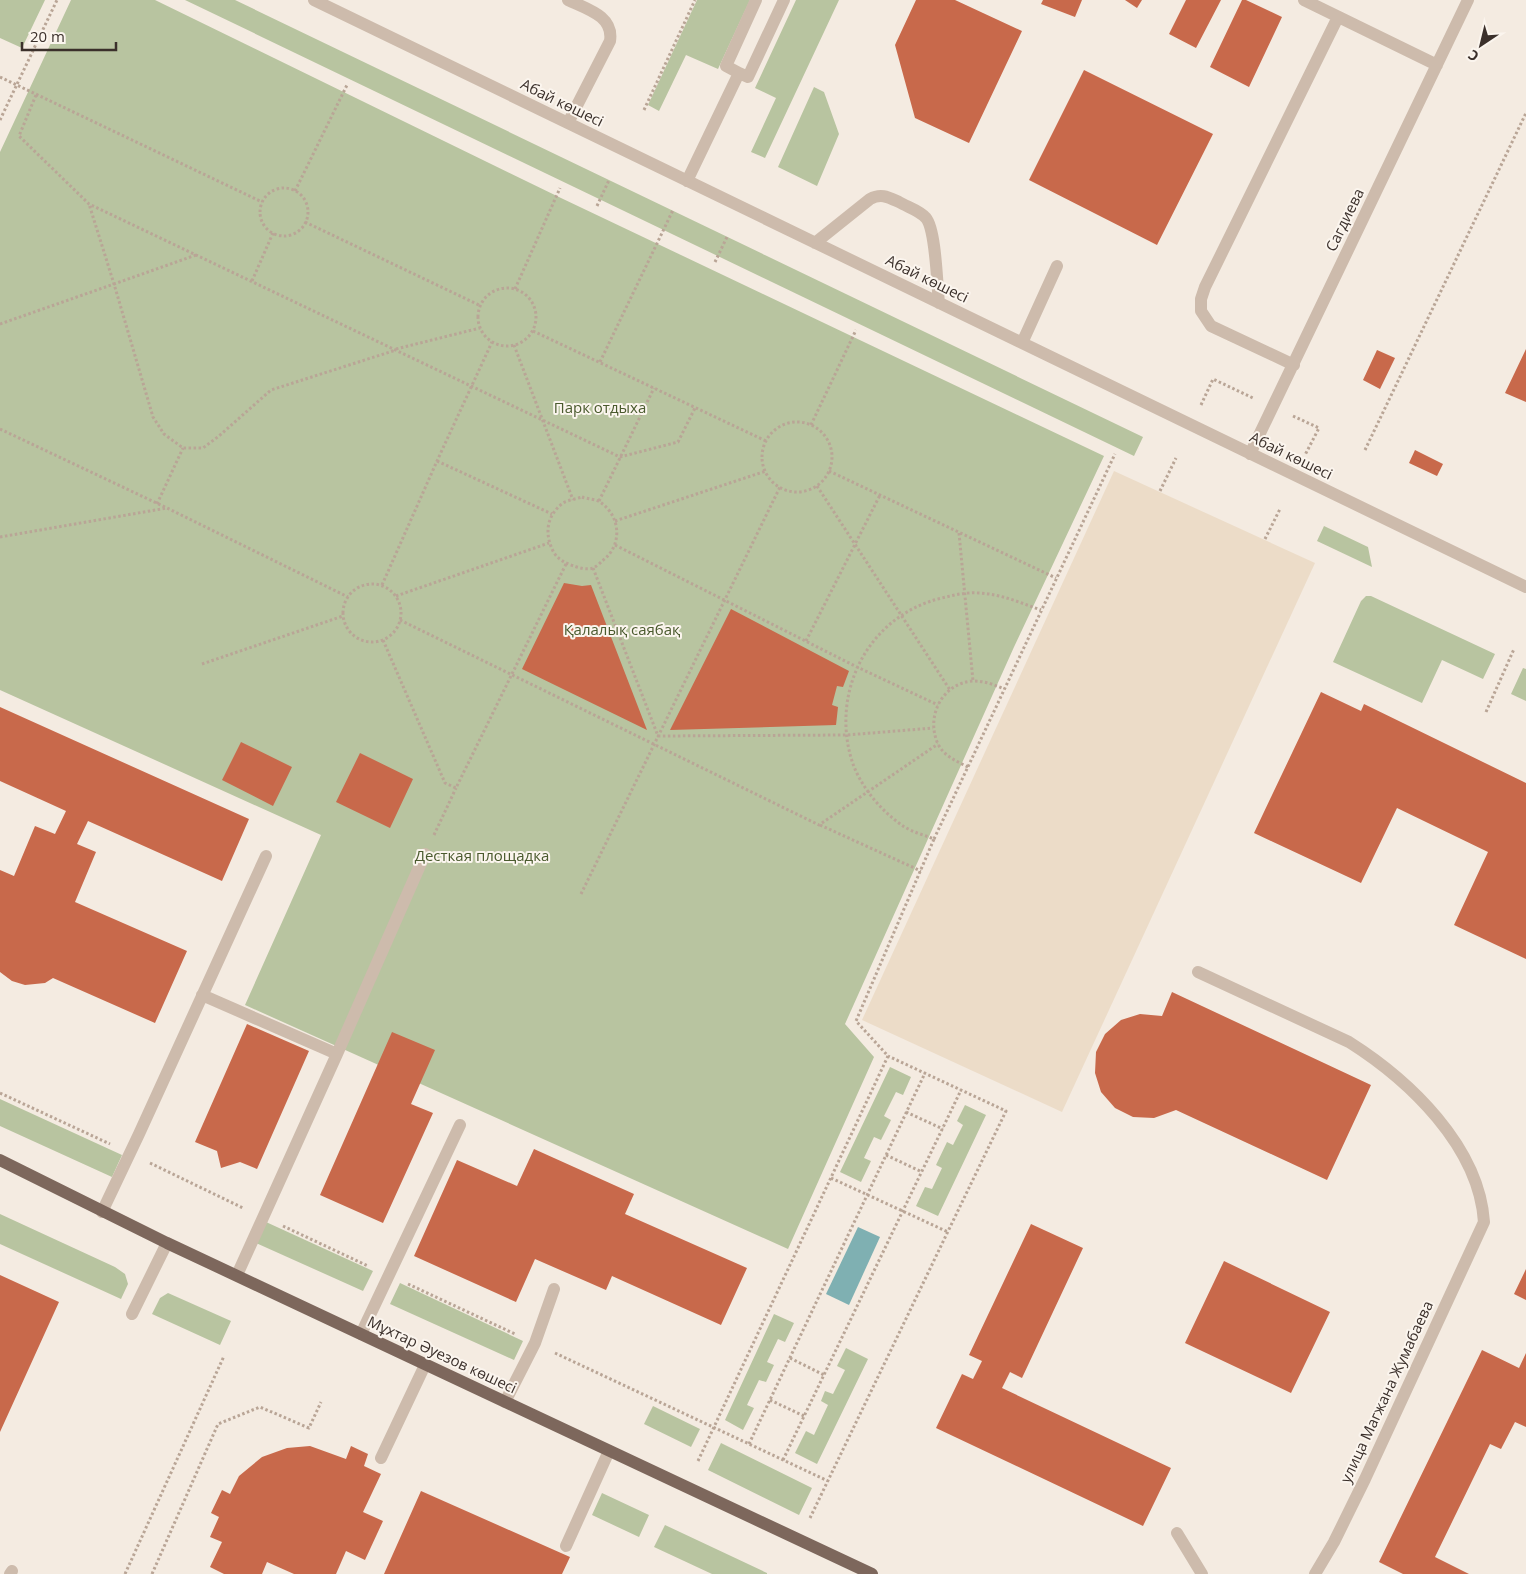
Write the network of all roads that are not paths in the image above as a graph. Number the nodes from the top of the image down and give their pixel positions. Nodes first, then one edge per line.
1 (314, 0) edge
2 (568, 0) edge
3 (756, 0) edge
4 (784, 0) edge
5 (1304, 0) edge
6 (1468, 0) edge
7 (1338, 17) junction
8 (1437, 65) junction
9 (739, 72) junction
10 (568, 123) junction
11 (687, 181) junction
12 (815, 243) junction
13 (1057, 266) dead end
14 (939, 303) junction
15 (1022, 343) junction
16 (1294, 365) junction
17 (1250, 454) junction
18 (1526, 587) edge
19 (425, 854) road end
20 (266, 856) dead end
21 (1198, 972) dead end
22 (202, 995) junction
23 (337, 1054) junction
24 (460, 1125) dead end
25 (1, 1162) edge
26 (102, 1212) junction
27 (167, 1243) junction
28 (237, 1275) junction
29 (554, 1289) dead end
30 (132, 1314) dead end
31 (361, 1334) junction
32 (425, 1365) junction
33 (505, 1402) junction
34 (609, 1451) junction
35 (382, 1458) dead end
36 (1176, 1533) dead end
37 (566, 1546) dead end
38 (872, 1574) edge
39 (1202, 1574) edge
40 (1316, 1574) edge

1 - 10 street, Абай көшесі
2 - 10 street
3 - 9 street
4 - 9 street
5 - 7 street
6 - 8 street, Сагдиева
7 - 8 street
7 - 16 street
8 - 16 street, Сагдиева
9 - 11 street
10 - 11 street, Абай көшесі
11 - 12 street, Абай көшесі
12 - 14 street, Абай көшесі
12 - 14 street
13 - 15 street
14 - 15 street, Абай көшесі
15 - 17 street, Абай көшесі
16 - 17 street, Сагдиева
17 - 18 street, Абай көшесі
19 - 23 street
20 - 22 street
21 - 40 street, улица Магжана Жумабаева
22 - 23 street
22 - 26 street
23 - 28 street
24 - 31 street
25 - 26 main road, Мұхтар Әуезов көшесі
26 - 27 main road, Мұхтар Әуезов көшесі
27 - 28 main road, Мұхтар Әуезов көшесі
27 - 30 street
28 - 31 main road, Мұхтар Әуезов көшесі
29 - 33 street
31 - 32 main road, Мұхтар Әуезов көшесі
32 - 33 main road, Мұхтар Әуезов көшесі
32 - 35 street
33 - 34 main road, Мұхтар Әуезов көшесі
34 - 37 street
34 - 38 main road, Мұхтар Әуезов көшесі
36 - 39 street

